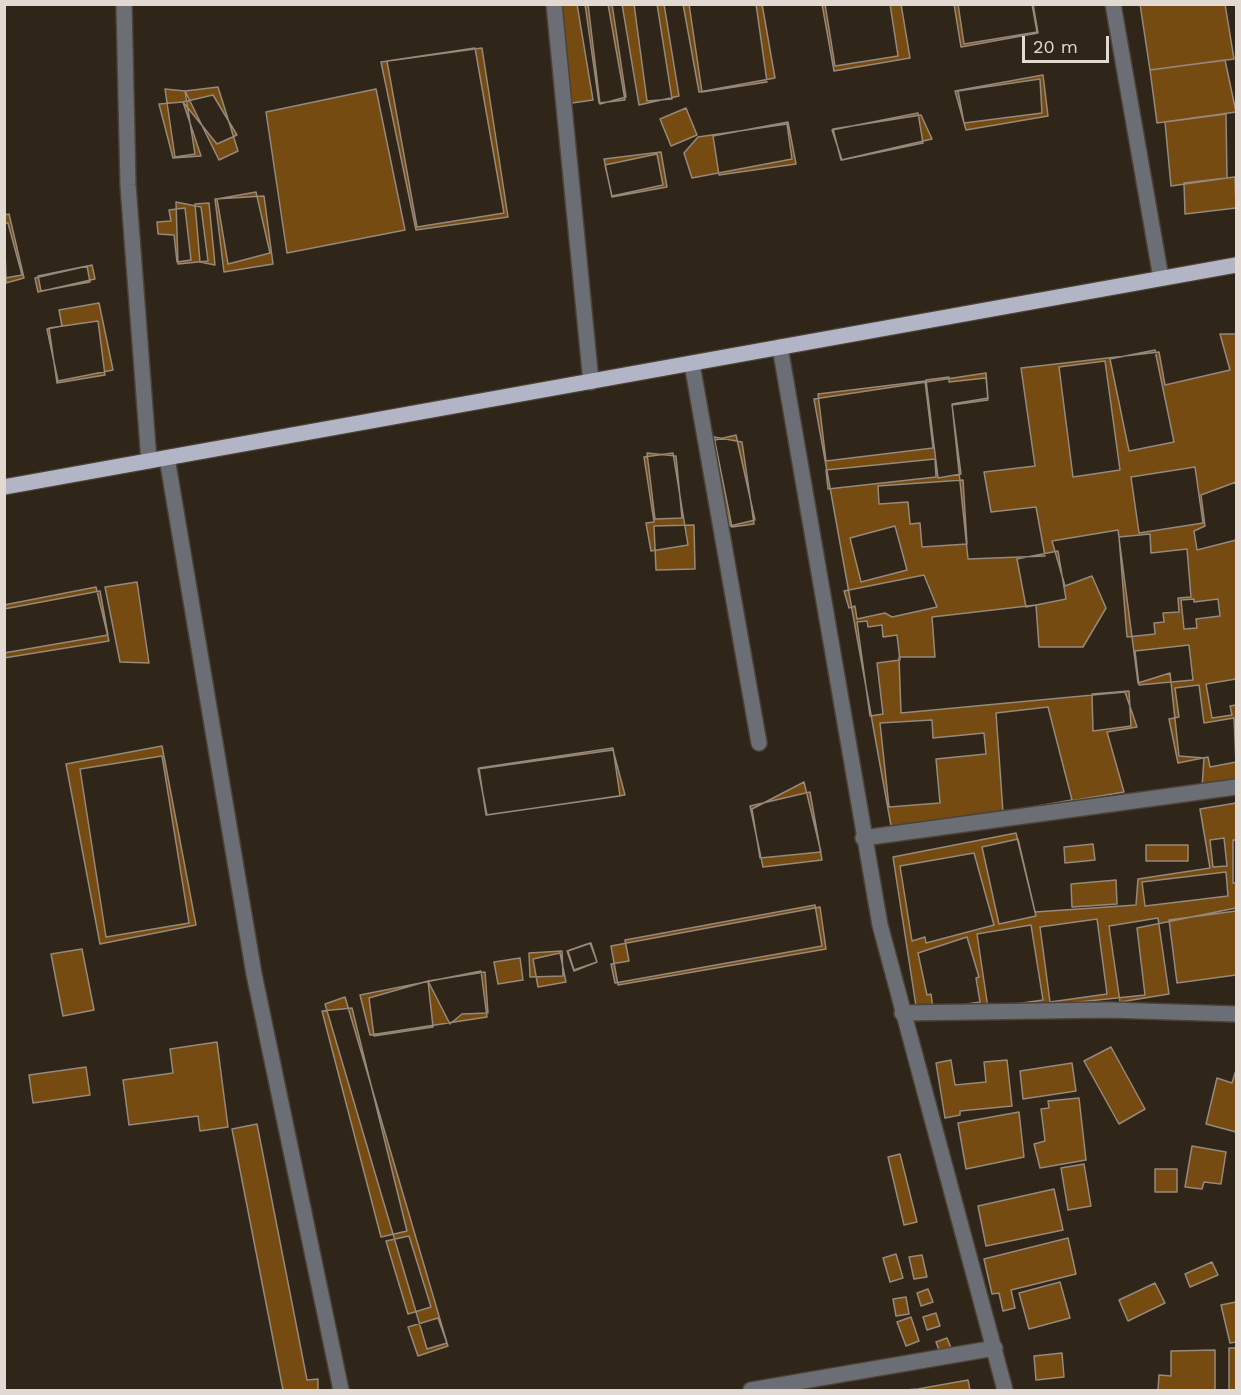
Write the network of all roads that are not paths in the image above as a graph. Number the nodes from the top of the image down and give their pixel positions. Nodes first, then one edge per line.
1 (124, 4) edge
2 (554, 4) edge
3 (1113, 4) edge
4 (1236, 265) edge
5 (1161, 278) junction
6 (780, 347) junction
7 (692, 363) junction
8 (591, 382) junction
9 (167, 458) junction
10 (149, 461) junction
11 (4, 488) edge
12 (759, 743) dead end
13 (1236, 787) edge
14 (863, 838) junction
15 (903, 1013) junction
16 (1236, 1014) edge
17 (994, 1348) junction
18 (810, 1385) edge
19 (341, 1390) edge
20 (751, 1390) edge
21 (1005, 1390) edge

1 - 10 street
2 - 8 street
3 - 5 street
4 - 5 main road
5 - 6 main road
6 - 7 main road
6 - 14 street
7 - 8 main road
7 - 12 street
8 - 9 main road
9 - 10 main road
9 - 19 street
10 - 11 main road
13 - 14 street
14 - 15 street
15 - 16 street
15 - 17 street
17 - 18 street
17 - 21 street
18 - 20 street

